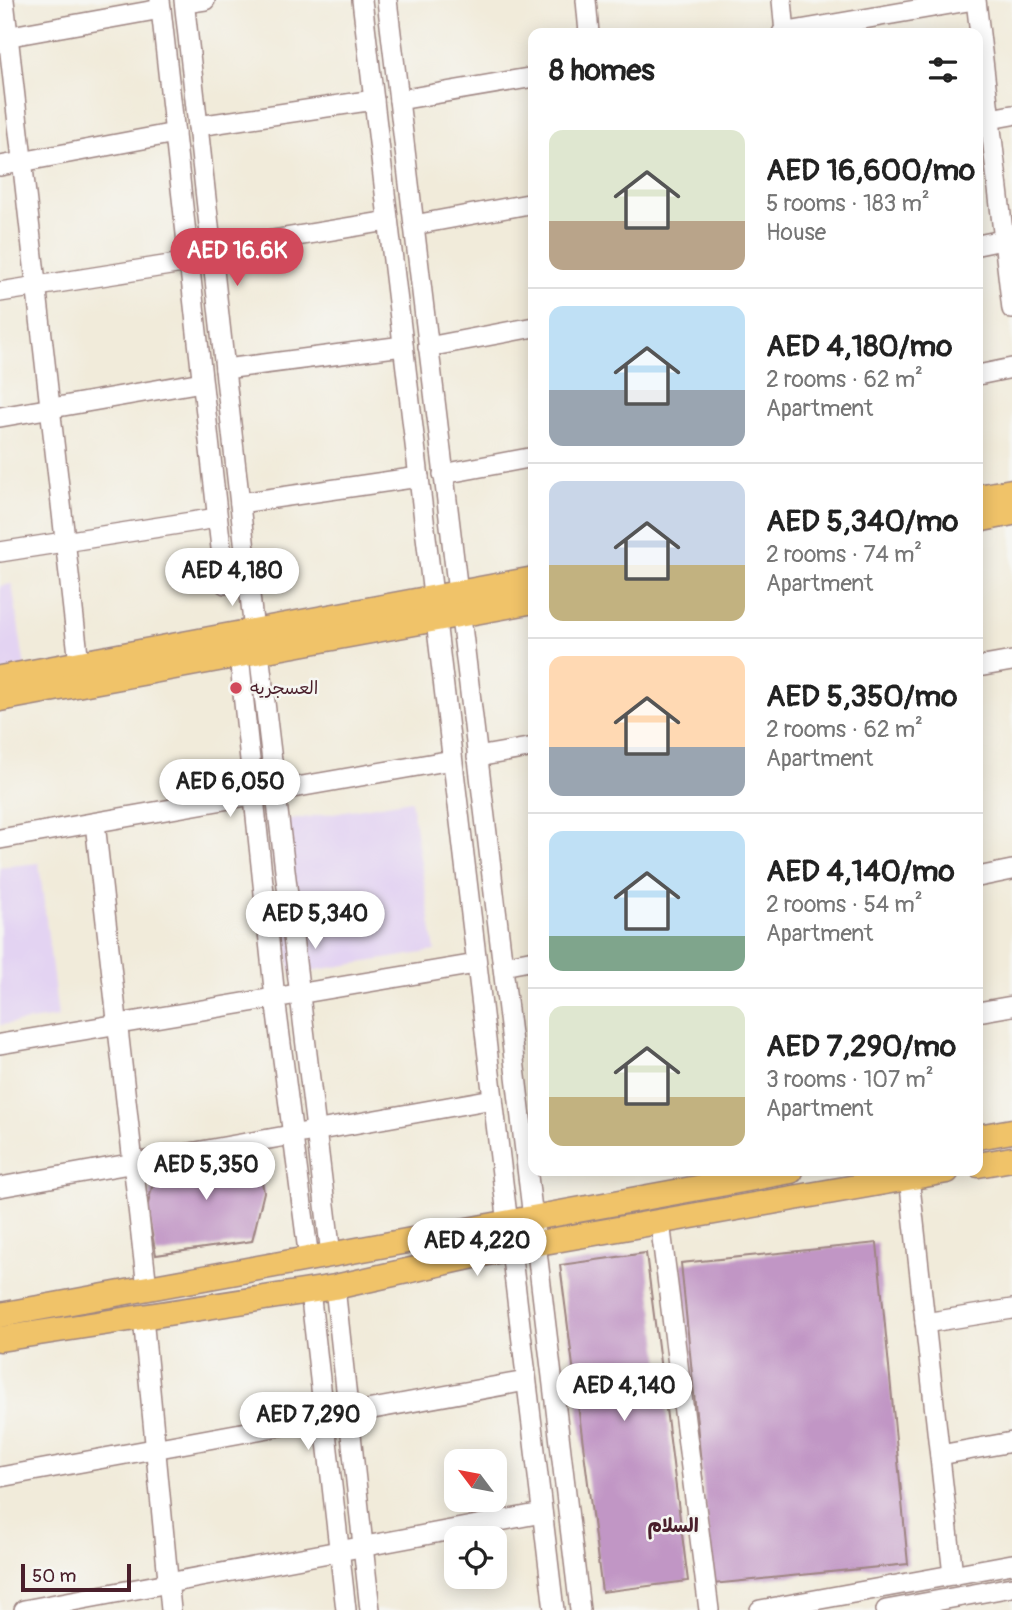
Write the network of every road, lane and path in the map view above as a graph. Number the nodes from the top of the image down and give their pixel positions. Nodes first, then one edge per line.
1 (4, 0) edge
2 (205, 0) edge
3 (362, 0) edge
4 (387, 0) edge
5 (586, 0) edge
6 (782, 0) edge
7 (975, 0) edge
8 (185, 2) edge
9 (161, 4) edge
10 (589, 28) edge
11 (784, 28) edge
12 (813, 28) edge
13 (977, 28) edge
14 (4, 37) edge
15 (528, 78) edge
16 (374, 100) junction
17 (399, 100) junction
18 (1012, 115) edge
19 (984, 120) edge
20 (198, 126) junction
21 (175, 133) junction
22 (23, 162) junction
23 (0, 166) edge
24 (528, 204) edge
25 (388, 221) junction
26 (414, 225) junction
27 (1008, 239) edge
28 (983, 244) edge
29 (212, 250) junction
30 (189, 262) junction
31 (37, 286) junction
32 (0, 292) edge
33 (1012, 309) edge
34 (528, 328) edge
35 (403, 346) junction
36 (428, 346) junction
37 (1012, 368) edge
38 (225, 369) junction
39 (983, 373) edge
40 (202, 382) junction
41 (51, 408) junction
42 (0, 417) edge
43 (528, 458) edge
44 (443, 474) junction
45 (419, 477) junction
46 (1012, 491) edge
47 (983, 496) edge
48 (240, 503) junction
49 (1012, 513) edge
50 (217, 518) junction
51 (983, 519) edge
52 (65, 542) junction
53 (0, 552) edge
54 (249, 580) junction
55 (528, 581) edge
56 (528, 601) edge
57 (459, 604) junction
58 (434, 609) junction
59 (251, 646) junction
60 (1012, 661) edge
61 (79, 663) junction
62 (983, 666) edge
63 (0, 678) edge
64 (0, 699) edge
65 (528, 748) edge
66 (477, 757) junction
67 (452, 760) junction
68 (275, 791) junction
69 (254, 795) junction
70 (95, 823) junction
71 (0, 839) edge
72 (1012, 870) edge
73 (983, 876) edge
74 (528, 961) edge
75 (477, 964) junction
76 (503, 966) junction
77 (300, 994) junction
78 (275, 998) junction
79 (1012, 1006) edge
80 (983, 1011) edge
81 (118, 1024) junction
82 (0, 1044) edge
83 (526, 1090) edge
84 (493, 1099) junction
85 (528, 1127) edge
86 (315, 1130) junction
87 (1012, 1131) edge
88 (291, 1135) junction
89 (983, 1136) edge
90 (1012, 1159) edge
91 (133, 1163) junction
92 (983, 1164) edge
93 (531, 1176) edge
94 (915, 1176) edge
95 (717, 1177) edge
96 (909, 1177) junction
97 (0, 1187) edge
98 (533, 1218) junction
99 (660, 1222) junction
100 (507, 1223) junction
101 (536, 1243) junction
102 (510, 1248) junction
103 (320, 1257) junction
104 (335, 1287) junction
105 (147, 1288) junction
106 (310, 1290) junction
107 (1012, 1309) edge
108 (0, 1315) edge
109 (143, 1317) junction
110 (925, 1323) junction
111 (0, 1339) edge
112 (526, 1381) junction
113 (349, 1413) junction
114 (324, 1418) junction
115 (1012, 1443) edge
116 (155, 1449) junction
117 (940, 1455) junction
118 (0, 1477) edge
119 (542, 1513) junction
120 (363, 1546) junction
121 (339, 1551) junction
122 (1012, 1564) edge
123 (953, 1575) junction
124 (168, 1583) junction
125 (1012, 1587) edge
126 (952, 1604) edge
127 (24, 1610) edge
128 (171, 1610) edge
129 (346, 1610) edge
130 (370, 1610) edge
131 (554, 1610) edge
132 (580, 1610) edge
133 (709, 1610) edge
134 (760, 1610) edge
135 (886, 1610) edge

1 - 14 street
2 - 8 street
3 - 16 street
4 - 17 street
5 - 10 street
6 - 11 street
7 - 12 street
7 - 13 street
8 - 20 street
9 - 14 street
9 - 21 street
14 - 22 street
15 - 17 street
16 - 20 street
16 - 25 street
17 - 26 street
18 - 19 street
19 - 27 street
20 - 29 street
21 - 22 street
21 - 30 street
22 - 23 street
22 - 31 street
24 - 26 street
25 - 29 street
25 - 35 street
26 - 36 street
27 - 28 street
27 - 33 street
29 - 38 street
30 - 31 street
30 - 40 street
31 - 32 street
31 - 41 street
34 - 36 street
35 - 38 street
35 - 45 street
36 - 44 street
37 - 39 street
38 - 48 street
40 - 41 street
40 - 50 street
41 - 42 street
41 - 52 street
43 - 44 street
44 - 57 street
45 - 48 street
45 - 58 street
46 - 47 main road
48 - 54 street
49 - 51 main road
50 - 52 street
50 - 54 street
52 - 53 street
52 - 61 street
54 - 59 street
55 - 57 main road
56 - 57 main road
57 - 58 main road
57 - 66 street
58 - 59 main road
58 - 67 street
59 - 61 main road
59 - 64 main road
59 - 68 street
59 - 69 street
60 - 62 street
61 - 63 main road
65 - 66 street
66 - 76 street
67 - 68 street
67 - 75 street
68 - 69 street
68 - 77 street
69 - 70 street
69 - 78 street
70 - 71 street
70 - 81 street
72 - 73 street
74 - 76 street
75 - 77 street
75 - 84 street
76 - 83 street
77 - 78 street
77 - 86 street
78 - 81 street
78 - 88 street
79 - 80 street
81 - 82 street
81 - 91 street
83 - 85 street
84 - 86 street
84 - 100 street
86 - 88 street
86 - 103 street
87 - 89 main road
88 - 91 street
88 - 103 street
90 - 92 main road
91 - 97 street
91 - 105 street
93 - 98 street
94 - 96 main road
95 - 98 main road
96 - 99 main road
96 - 110 street
98 - 100 main road
98 - 101 street
99 - 101 main road
99 - 133 street
100 - 102 street
100 - 103 main road
101 - 102 main road
101 - 132 street
102 - 104 main road
102 - 112 street
103 - 105 main road
104 - 106 main road
104 - 113 street
105 - 108 main road
106 - 109 main road
106 - 114 street
107 - 110 street
109 - 111 main road
109 - 116 street
110 - 117 street
112 - 113 street
112 - 119 street
113 - 114 street
113 - 120 street
114 - 116 street
114 - 121 street
115 - 117 street
116 - 118 street
116 - 124 street
117 - 123 street
119 - 120 street
119 - 131 street
120 - 121 street
120 - 130 street
121 - 124 street
121 - 129 street
122 - 123 street
123 - 134 street
124 - 127 street
124 - 128 street
125 - 126 street
126 - 135 street

